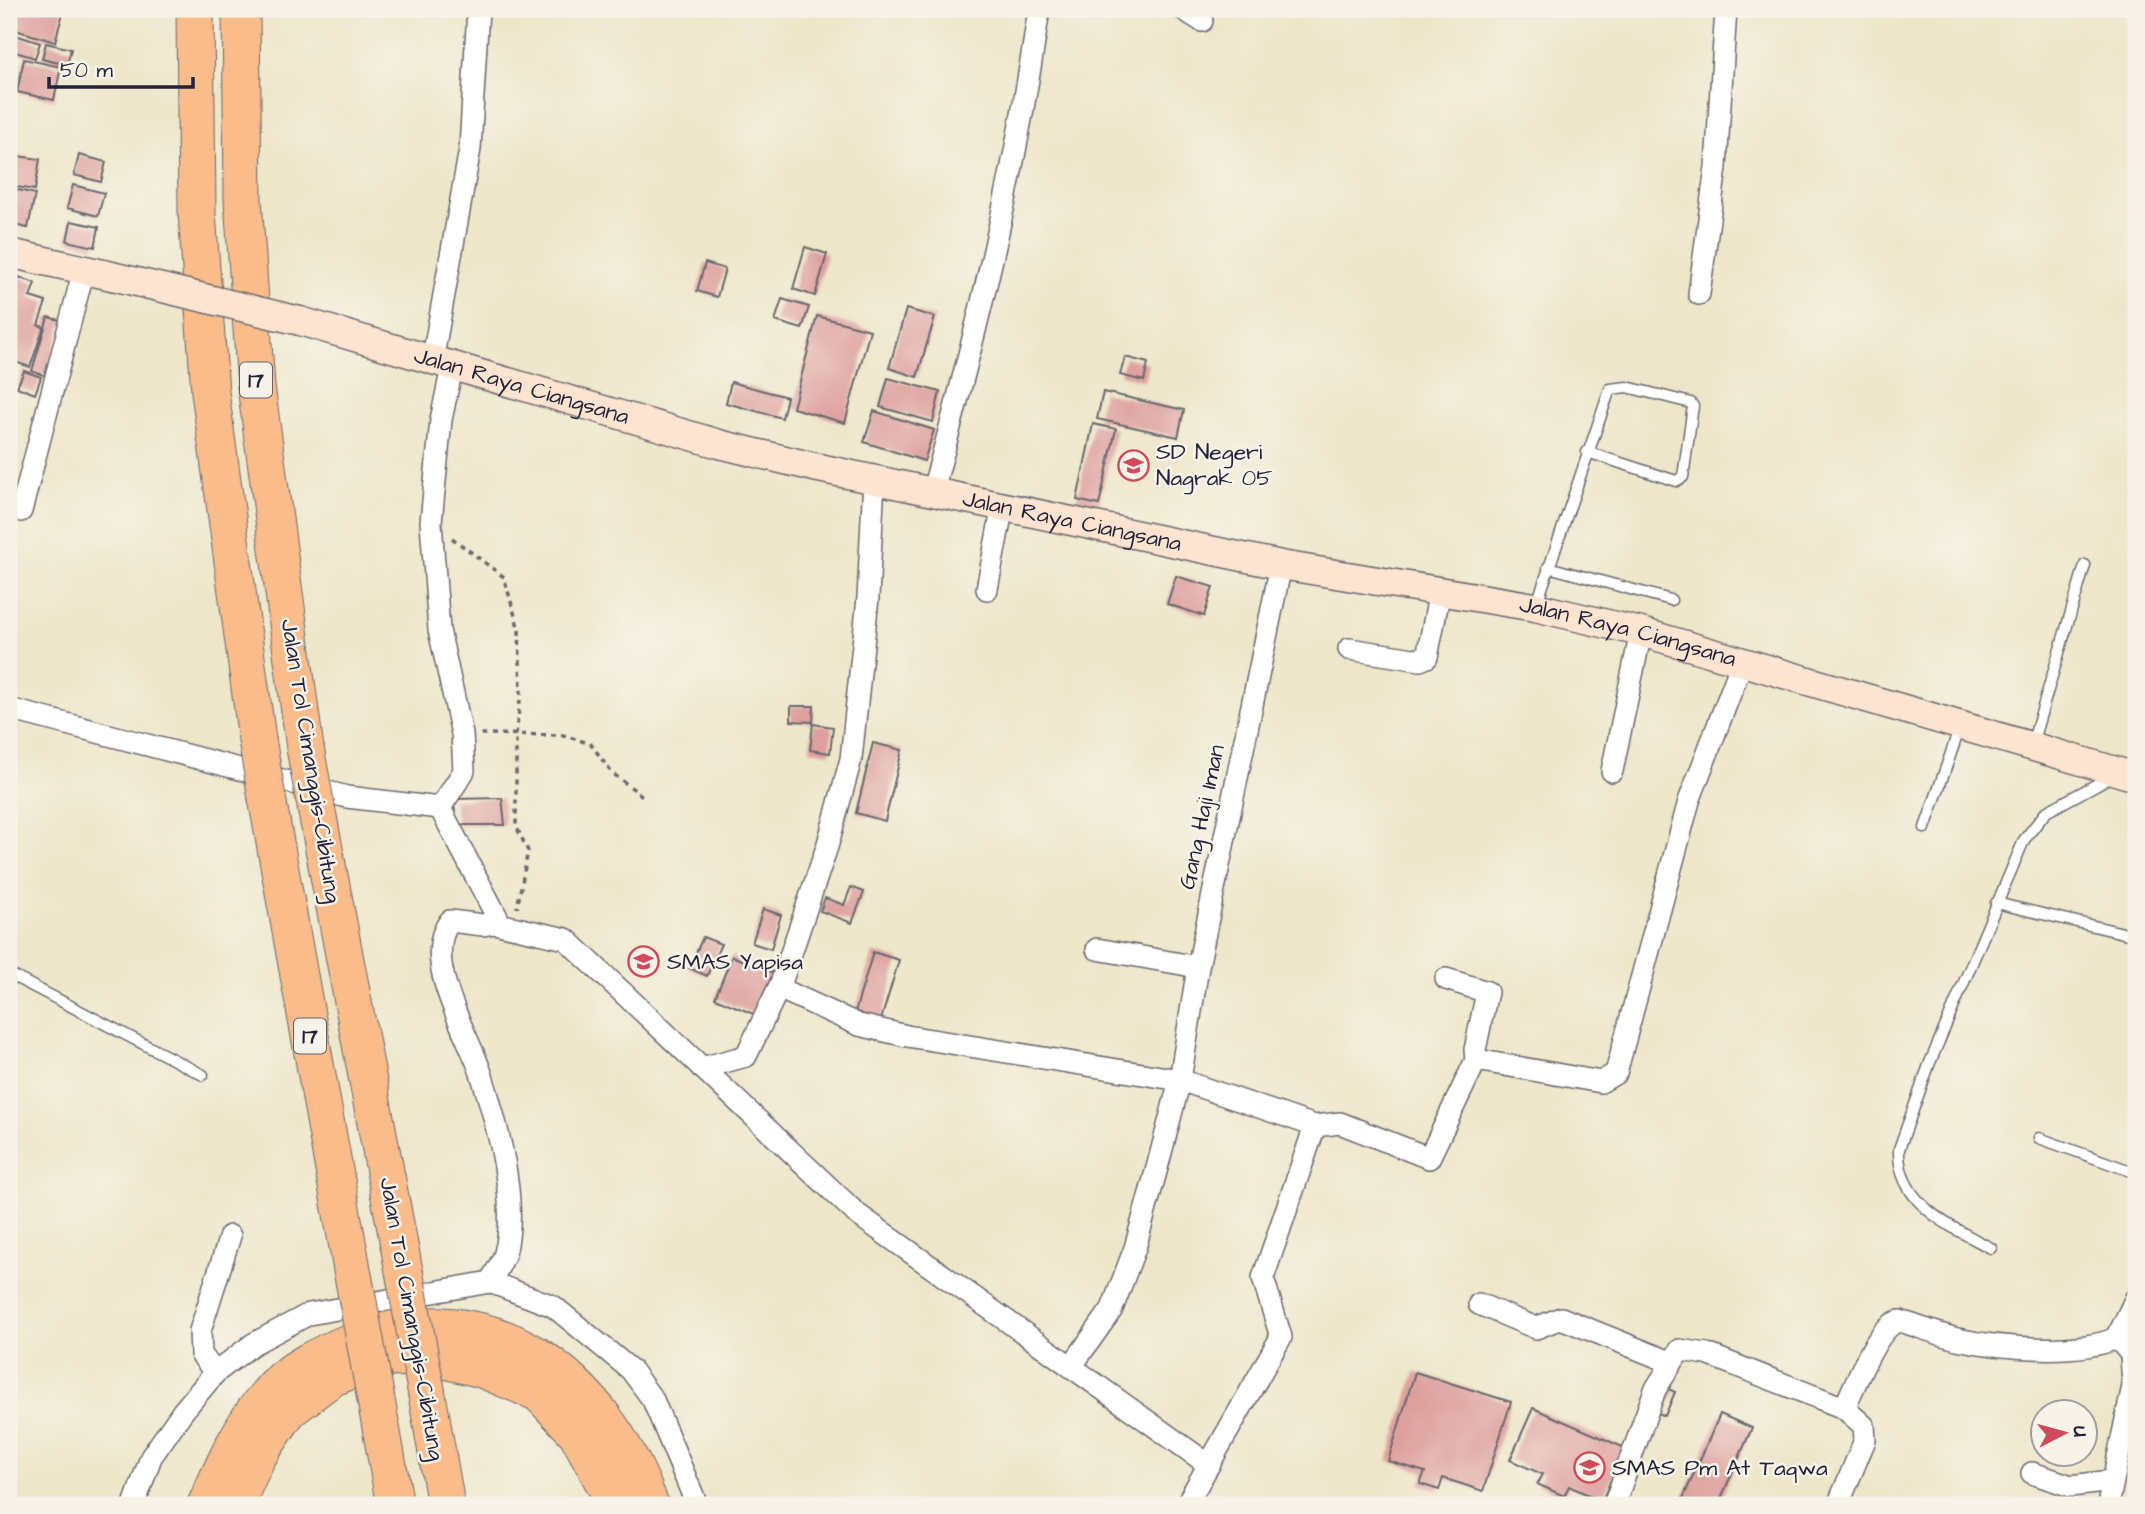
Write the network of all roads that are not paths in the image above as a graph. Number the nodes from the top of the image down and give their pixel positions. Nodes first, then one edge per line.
1 (195, 9) edge
2 (241, 9) edge
3 (478, 9) edge
4 (1038, 9) edge
5 (1183, 9) edge
6 (1726, 9) edge
7 (1202, 22) dead end
8 (9, 253) edge
9 (84, 269) junction
10 (1699, 294) dead end
11 (442, 365) junction
12 (1587, 452) junction
13 (874, 479) junction
14 (933, 490) junction
15 (1003, 505) junction
16 (21, 511) dead end
17 (1281, 565) junction
18 (2085, 565) dead end
19 (1548, 568) junction
20 (988, 589) dead end
21 (1440, 591) junction
22 (1671, 600) dead end
23 (1535, 607) junction
24 (1641, 632) junction
25 (1349, 649) dead end
26 (1743, 660) junction
27 (9, 709) edge
28 (1960, 727) junction
29 (2031, 747) junction
30 (1612, 771) dead end
31 (2128, 774) edge
32 (440, 808) junction
33 (1925, 828) dead end
34 (1996, 903) junction
35 (504, 925) junction
36 (2136, 936) edge
37 (1097, 949) dead end
38 (1198, 967) junction
39 (9, 974) edge
40 (1446, 979) dead end
41 (781, 983) junction
42 (1476, 1060) junction
43 (702, 1068) junction
44 (203, 1075) dead end
45 (1180, 1080) junction
46 (1315, 1126) junction
47 (2039, 1138) dead end
48 (2136, 1174) edge
49 (230, 1236) dead end
50 (1991, 1248) dead end
51 (490, 1282) junction
52 (2136, 1298) edge
53 (1479, 1304) dead end
54 (2130, 1338) edge
55 (1670, 1362) junction
56 (1071, 1367) junction
57 (215, 1373) junction
58 (1844, 1408) junction
59 (1209, 1465) junction
60 (2032, 1473) dead end
61 (2111, 1480) junction
62 (134, 1505) edge
63 (206, 1505) edge
64 (235, 1505) edge
65 (393, 1505) edge
66 (446, 1505) edge
67 (616, 1505) edge
68 (650, 1505) edge
69 (697, 1505) edge
70 (1186, 1505) edge
71 (1614, 1505) edge
72 (1838, 1505) edge
73 (2108, 1505) edge

1 - 65 highway, Jalan Tol Cimanggis–Cibitung / 17, bridge
2 - 66 highway, Jalan Tol Cimanggis–Cibitung / 17, bridge
3 - 11 street
4 - 14 street
5 - 7 street
6 - 10 street
8 - 9 main road, Jalan Raya Ciangsana
9 - 11 main road, Jalan Raya Ciangsana, bridge
9 - 16 street
11 - 13 main road, Jalan Raya Ciangsana
11 - 32 street
12 - 12 lane
12 - 19 lane
13 - 14 main road, Jalan Raya Ciangsana
13 - 41 street
14 - 15 main road, Jalan Raya Ciangsana
15 - 17 main road, Jalan Raya Ciangsana
15 - 20 street
17 - 21 main road, Jalan Raya Ciangsana
17 - 38 street, Gang Haji Iman
18 - 29 lane
19 - 22 lane
19 - 23 lane
21 - 23 main road, Jalan Raya Ciangsana
21 - 25 street
23 - 24 main road, Jalan Raya Ciangsana
24 - 26 main road, Jalan Raya Ciangsana
24 - 30 street
26 - 28 main road, Jalan Raya Ciangsana
26 - 42 street
27 - 32 street
28 - 29 main road, Jalan Raya Ciangsana
28 - 33 lane
29 - 31 main road, Jalan Raya Ciangsana
31 - 34 lane
32 - 35 street
34 - 36 lane
34 - 50 lane
35 - 43 street
35 - 51 street
37 - 38 street
38 - 45 street, Gang Haji Iman
39 - 44 lane
40 - 42 street
41 - 43 street
41 - 45 street
42 - 46 street
43 - 56 street
45 - 46 street
45 - 56 street, Gang Haji Iman
46 - 59 street
47 - 48 lane
49 - 57 street
51 - 57 street
51 - 69 street
52 - 54 street
53 - 55 street
54 - 58 street
54 - 61 street
55 - 58 street
55 - 71 street
56 - 59 street
57 - 62 street
58 - 72 street
59 - 70 street
60 - 61 street
61 - 73 street
63 - 68 highway
64 - 67 highway

